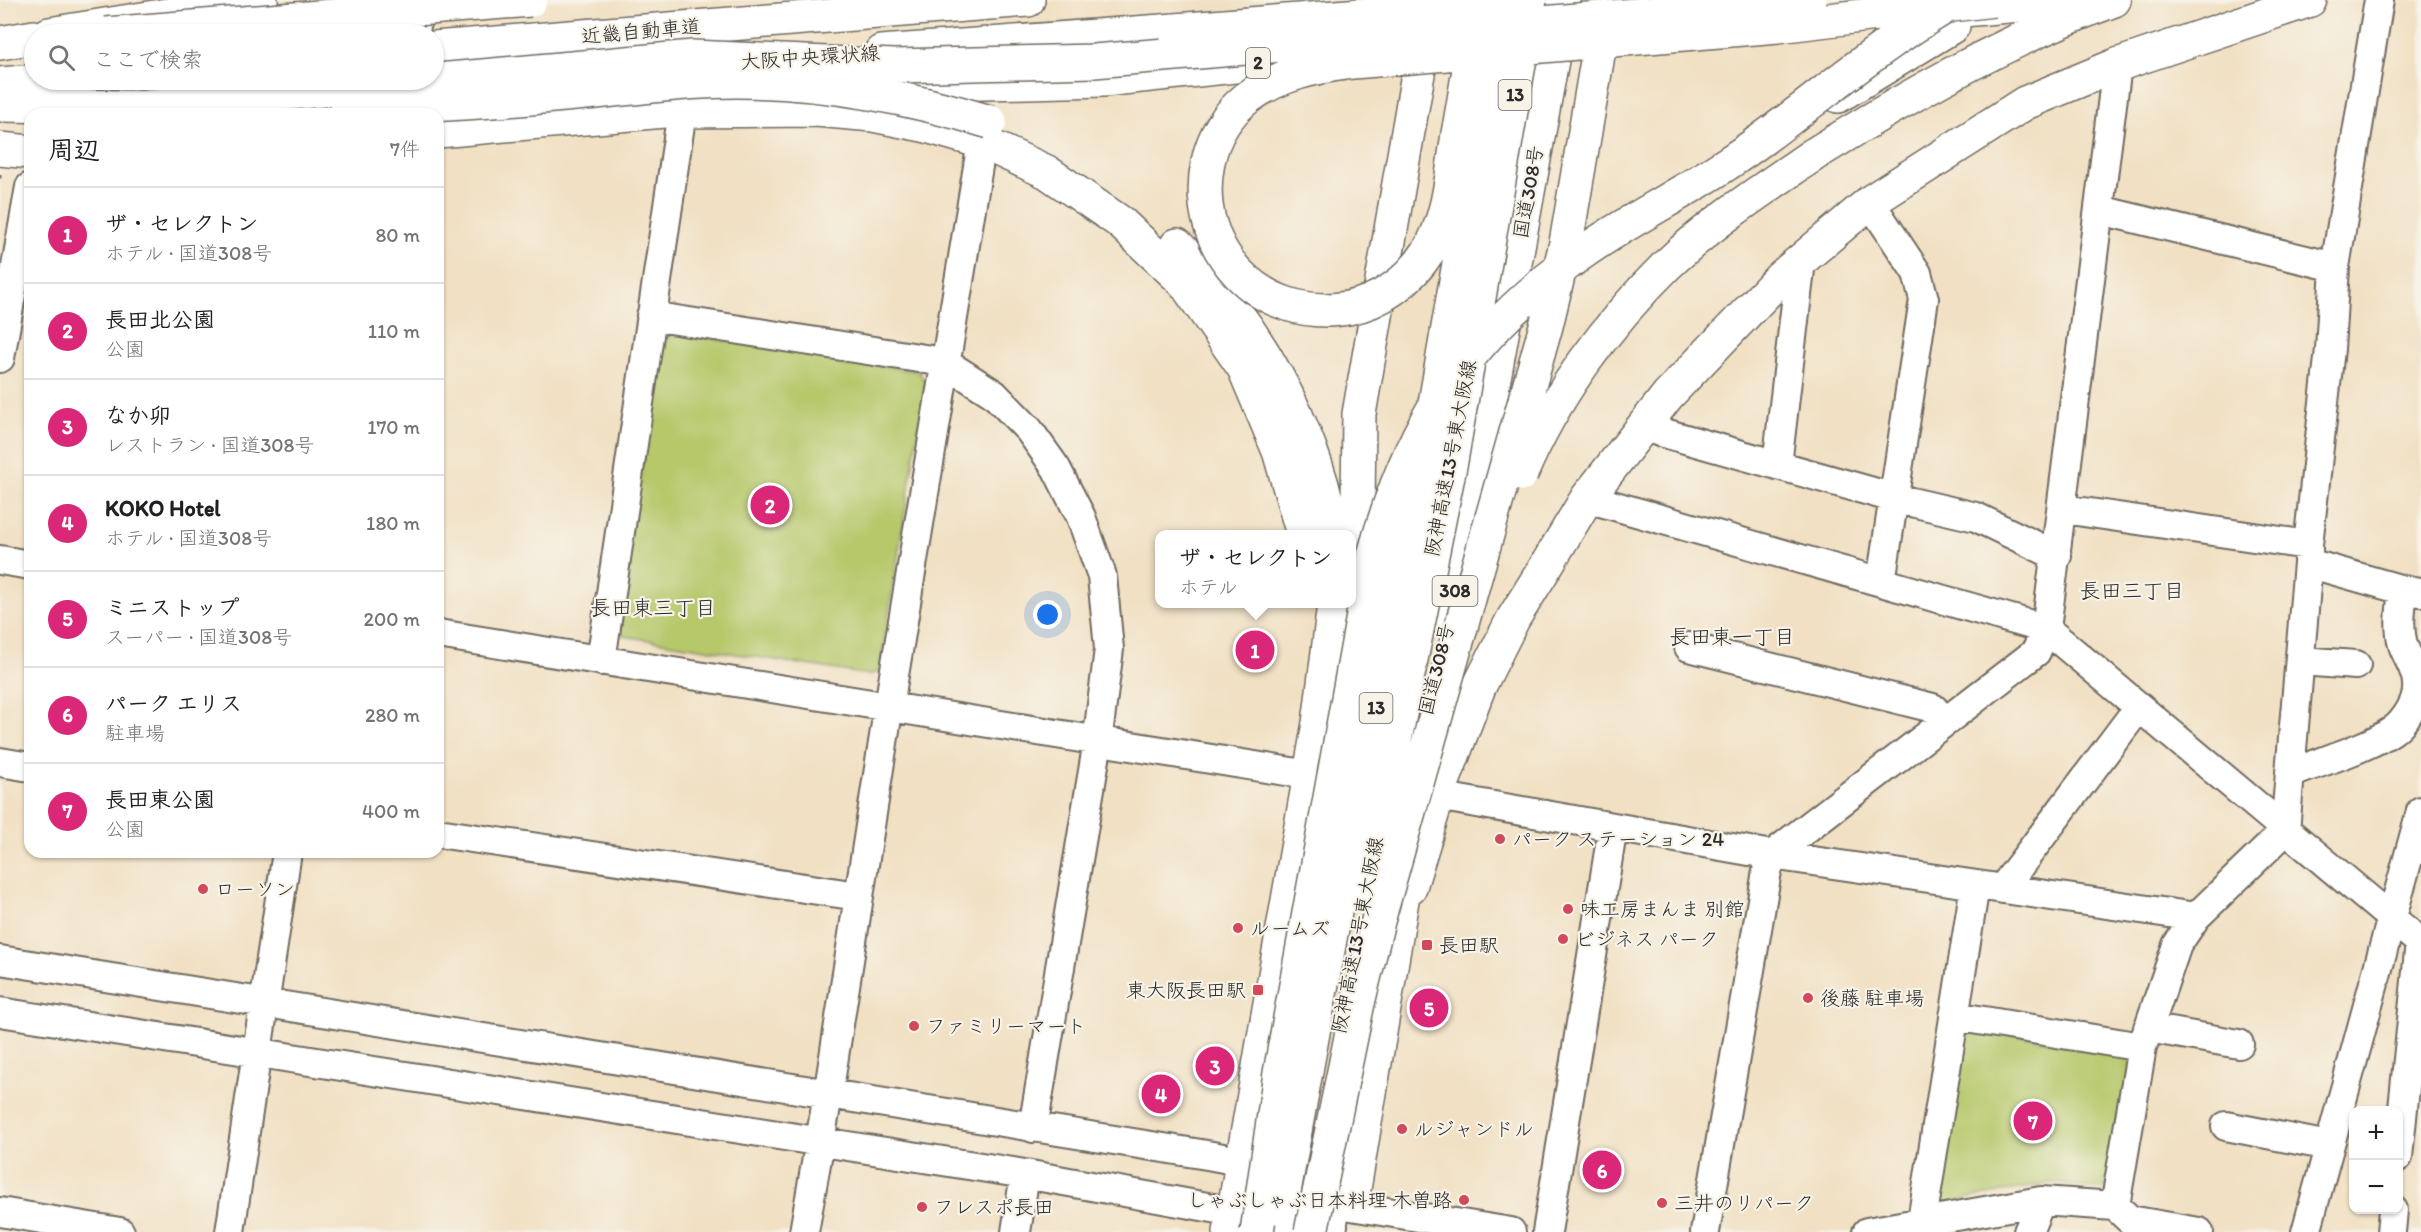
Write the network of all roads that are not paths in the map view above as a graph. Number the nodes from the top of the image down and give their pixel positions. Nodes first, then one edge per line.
1 (261, 0) edge
2 (419, 0) edge
3 (530, 0) edge
4 (1028, 0) edge
5 (1431, 0) edge
6 (1480, 0) edge
7 (1504, 0) edge
8 (1530, 0) edge
9 (1545, 0) edge
10 (1563, 0) edge
11 (1607, 0) edge
12 (1810, 0) edge
13 (1957, 0) edge
14 (1995, 0) edge
15 (2078, 0) edge
16 (2114, 0) edge
17 (2310, 0) edge
18 (2379, 0) edge
19 (111, 24) edge
20 (231, 24) edge
21 (416, 24) edge
22 (24, 40) edge
23 (0, 43) edge
24 (1554, 45) junction
25 (444, 47) edge
26 (1423, 48) junction
27 (2117, 65) junction
28 (444, 79) edge
29 (24, 82) edge
30 (0, 84) edge
31 (317, 90) edge
32 (407, 94) edge
33 (0, 105) edge
34 (135, 106) junction
35 (175, 108) edge
36 (682, 111) junction
37 (24, 118) edge
38 (0, 120) edge
39 (444, 131) edge
40 (982, 142) junction
41 (0, 149) edge
42 (24, 151) edge
43 (1729, 163) junction
44 (24, 167) edge
45 (0, 169) edge
46 (1870, 202) junction
47 (2100, 210) junction
48 (24, 254) edge
49 (1801, 261) junction
50 (2336, 267) junction
51 (651, 316) junction
52 (18, 322) edge
53 (0, 358) edge
54 (944, 362) junction
55 (1359, 414) junction
56 (1643, 427) junction
57 (1777, 465) junction
58 (1587, 498) junction
59 (1894, 498) junction
60 (2063, 509) junction
61 (1302, 530) edge
62 (1333, 530) edge
63 (1344, 530) edge
64 (2308, 554) junction
65 (2056, 556) junction
66 (0, 560) edge
67 (24, 564) edge
68 (1881, 582) junction
69 (2412, 591) edge
70 (1455, 592) junction
71 (1316, 608) edge
72 (1333, 608) edge
73 (1342, 608) edge
74 (2046, 629) junction
75 (444, 635) edge
76 (1689, 647) dead end
77 (2300, 661) junction
78 (601, 662) junction
79 (2356, 665) dead end
80 (889, 706) junction
81 (1438, 706) junction
82 (2139, 707) junction
83 (1945, 722) junction
84 (1319, 723) junction
85 (1098, 740) junction
86 (1336, 756) junction
87 (0, 762) edge
88 (24, 766) edge
89 (2290, 774) junction
90 (1310, 775) junction
91 (1429, 794) junction
92 (2421, 811) edge
93 (1613, 827) junction
94 (2285, 831) junction
95 (444, 834) edge
96 (1772, 855) junction
97 (286, 858) edge
98 (1988, 887) junction
99 (858, 896) junction
100 (2196, 917) junction
101 (2391, 918) junction
102 (2420, 943) edge
103 (0, 960) edge
104 (265, 1003) junction
105 (0, 1012) edge
106 (1954, 1016) junction
107 (2145, 1037) junction
108 (2239, 1044) dead end
109 (257, 1053) junction
110 (828, 1095) junction
111 (2403, 1108) edge
112 (2226, 1126) dead end
113 (1033, 1128) junction
114 (820, 1142) junction
115 (2329, 1146) junction
116 (1243, 1162) junction
117 (1278, 1168) junction
118 (1025, 1174) junction
119 (2041, 1201) junction
120 (2115, 1206) junction
121 (0, 1212) edge
122 (2393, 1214) edge
123 (1329, 1220) edge
124 (1922, 1221) junction
125 (1256, 1226) edge
126 (2190, 1231) edge
127 (120, 1232) edge
128 (230, 1232) edge
129 (804, 1232) edge
130 (1016, 1232) edge
131 (1511, 1232) edge
132 (1547, 1232) edge
133 (1705, 1232) edge
134 (1867, 1232) edge
135 (2028, 1232) edge
136 (2306, 1232) edge
137 (2391, 1232) edge

1 - 19 main road
2 - 21 street
3 - 20 main road, bridge
4 - 25 main road, 近畿自動車道
5 - 26 main road
6 - 14 main road, bridge
7 - 125 main road, 阪神高速13号東大阪線 / 13, bridge
8 - 123 main road, 阪神高速13号東大阪線 / 13, bridge
9 - 32 main road, 大阪中央環状線 / 2, bridge
10 - 24 main road, 国道308号 / 308
11 - 81 main road, bridge
12 - 28 main road, bridge
13 - 43 main road, bridge
14 - 43 main road, bridge
15 - 24 main road, 2
16 - 81 main road, bridge
17 - 27 main road
18 - 50 street
22 - 23 main road
24 - 26 main road, 2
24 - 70 main road, 国道308号 / 308
26 - 36 main road, 2
26 - 55 main road
27 - 46 main road
27 - 47 street
29 - 30 main road
31 - 34 main road, bridge
32 - 35 main road, 大阪中央環状線 / 2
33 - 34 main road
34 - 62 main road, bridge
36 - 39 main road, 2
36 - 40 main road
36 - 51 street
37 - 38 main road
40 - 54 street
40 - 61 main road
41 - 42 main road
43 - 86 main road, bridge
44 - 45 main road
46 - 49 main road
46 - 59 street
47 - 50 street
47 - 60 street
48 - 52 street
49 - 56 main road
49 - 57 street
50 - 64 street
51 - 54 street
51 - 78 street
52 - 53 street
54 - 80 street
54 - 85 street
55 - 63 main road
55 - 117 main road
56 - 57 street
56 - 58 main road
57 - 59 street
58 - 68 street
58 - 91 main road
59 - 65 street
59 - 68 street
60 - 64 street
60 - 65 street
64 - 69 street
64 - 77 street
65 - 74 street
66 - 67 street
68 - 74 street
69 - 89 street
70 - 91 main road, 308
70 - 123 main road, 国道308号 / 308
71 - 84 main road
72 - 84 main road
73 - 86 main road, bridge
74 - 82 street
74 - 83 street
75 - 78 street
76 - 83 street
77 - 79 street
77 - 89 street
78 - 80 street
80 - 85 street
80 - 99 street
81 - 123 main road, bridge
82 - 94 street
82 - 98 street
83 - 96 street
84 - 90 main road
85 - 90 street
85 - 113 street
86 - 125 main road, bridge
87 - 88 street
89 - 94 street
90 - 116 main road
91 - 93 street
91 - 123 main road, 308
92 - 101 street
93 - 96 street
93 - 132 street
94 - 100 street
94 - 101 street
95 - 99 street
96 - 98 street
96 - 133 street
97 - 104 street
98 - 100 street
98 - 106 street
99 - 110 street
100 - 107 street
101 - 102 street
101 - 115 street
102 - 111 street
103 - 104 street
104 - 109 street
104 - 110 street
105 - 109 street
106 - 107 street
106 - 124 street
107 - 108 street
107 - 120 street
109 - 114 street
109 - 128 street
110 - 113 street
110 - 114 street
112 - 115 street
113 - 116 street
114 - 118 street
114 - 129 street
115 - 136 street
116 - 117 street
116 - 125 main road
117 - 123 street
117 - 125 main road
118 - 125 street
118 - 130 street
119 - 120 street
119 - 124 street
119 - 135 street
120 - 126 street
121 - 127 street
122 - 137 street
123 - 125 street
123 - 131 street
124 - 134 street

